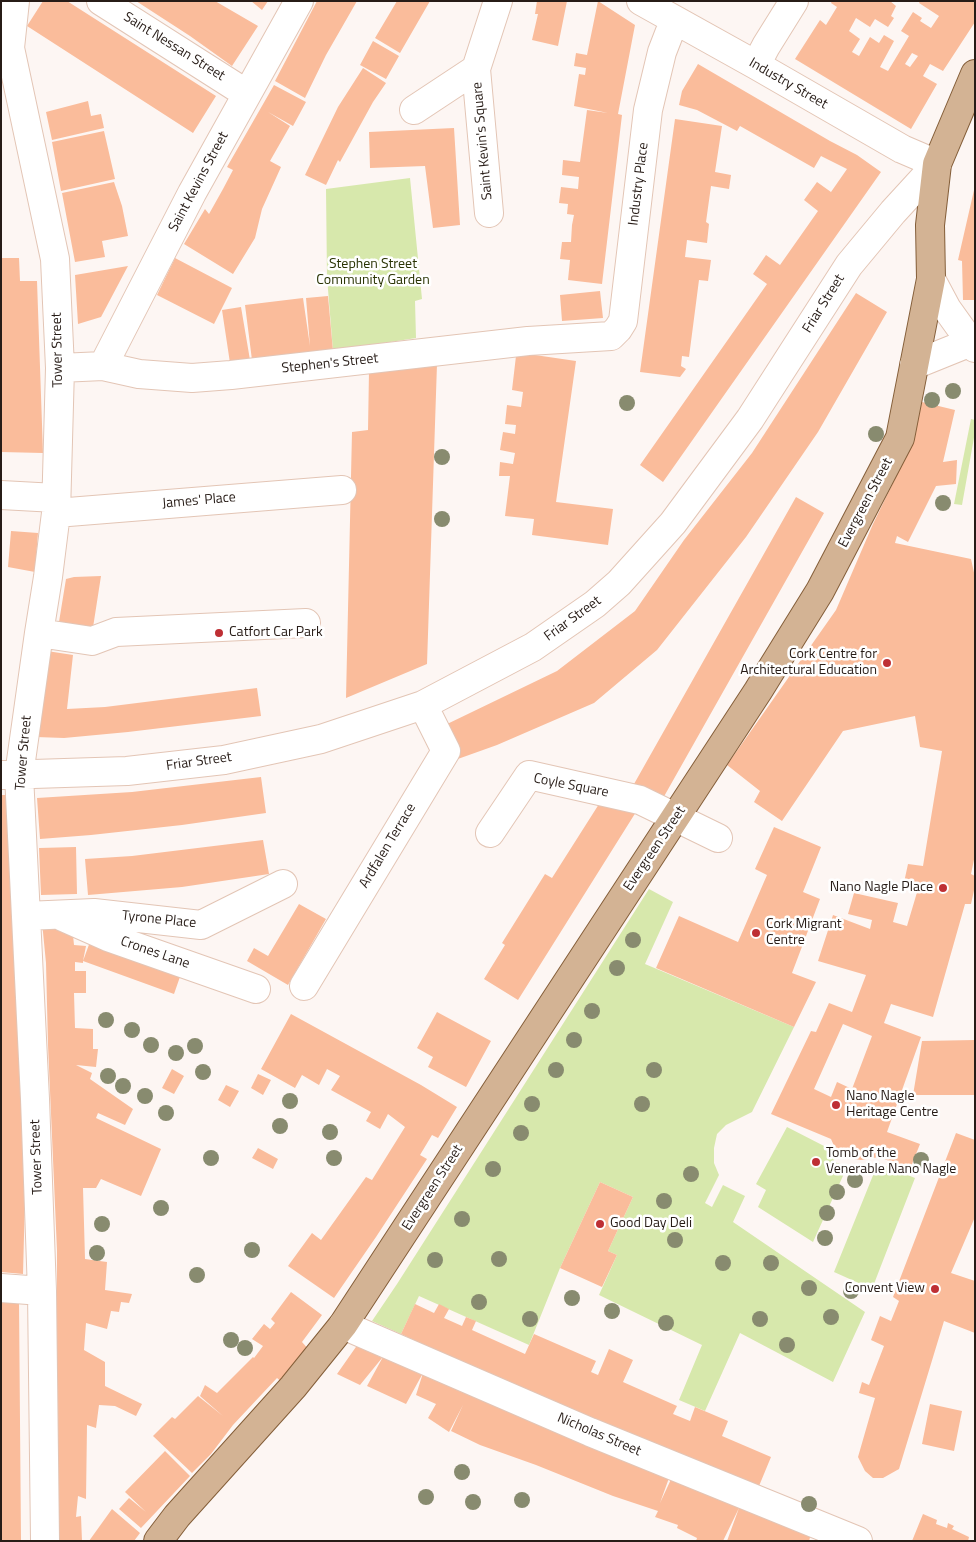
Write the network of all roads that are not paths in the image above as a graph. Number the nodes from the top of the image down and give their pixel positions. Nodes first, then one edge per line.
1 (15, 1) edge
2 (101, 1) edge
3 (299, 1) edge
4 (498, 1) edge
5 (641, 1) edge
6 (794, 1) edge
7 (674, 20) junction
8 (6, 48) edge
9 (756, 65) junction
10 (476, 69) junction
11 (975, 74) edge
12 (247, 94) junction
13 (414, 110) dead end
14 (937, 164) junction
15 (489, 213) dead end
16 (930, 279) junction
17 (600, 337) joint
18 (973, 345) edge
19 (914, 365) junction
20 (103, 366) junction
21 (60, 368) junction
22 (342, 490) dead end
23 (1, 495) edge
24 (56, 505) junction
25 (306, 623) dead end
26 (39, 633) junction
27 (423, 705) junction
28 (10, 775) edge
29 (676, 816) junction
30 (490, 833) dead end
31 (718, 838) dead end
32 (283, 884) dead end
33 (55, 914) junction
34 (26, 916) junction
35 (304, 986) dead end
36 (256, 989) dead end
37 (1, 1288) edge
38 (42, 1291) junction
39 (342, 1325) junction
40 (45, 1541) edge
41 (158, 1541) edge
42 (858, 1541) edge

1 - 8 street, Tower Street
2 - 12 street, Saint Nessan Street
3 - 12 street, Saint Kevins Street
4 - 10 street, Saint Kevin's Square
5 - 7 street, Industry Street
6 - 9 street
7 - 9 street, Industry Street
7 - 17 street, Industry Place
8 - 21 street, Tower Street
9 - 14 street, Industry Street
10 - 13 street, Saint Kevin's Square
10 - 15 street, Saint Kevin's Square
11 - 14 main road, Evergreen Street
12 - 20 street, Saint Kevins Street
14 - 16 main road, Evergreen Street
14 - 27 street, Friar Street
16 - 18 street
16 - 19 main road, Evergreen Street
17 - 20 street, Stephen's Street
18 - 19 street
19 - 29 main road, Evergreen Street
20 - 21 street, Stephen's Street
21 - 24 street, Tower Street
22 - 24 street, James' Place
23 - 24 street, James' Place
24 - 26 street, Tower Street
25 - 26 street
26 - 28 street, Tower Street
27 - 28 street, Friar Street
27 - 35 street, Ardfalen Terrace
28 - 34 street, Tower Street
29 - 30 street, Coyle Square
29 - 31 street
29 - 39 main road, Evergreen Street
32 - 33 street, Tyrone Place
33 - 34 street, Tyrone Place
33 - 36 street, Crones Lane
34 - 38 street, Tower Street
37 - 38 street
38 - 40 street, Tower Street
39 - 41 main road, Evergreen Street
39 - 42 street, Nicholas Street

